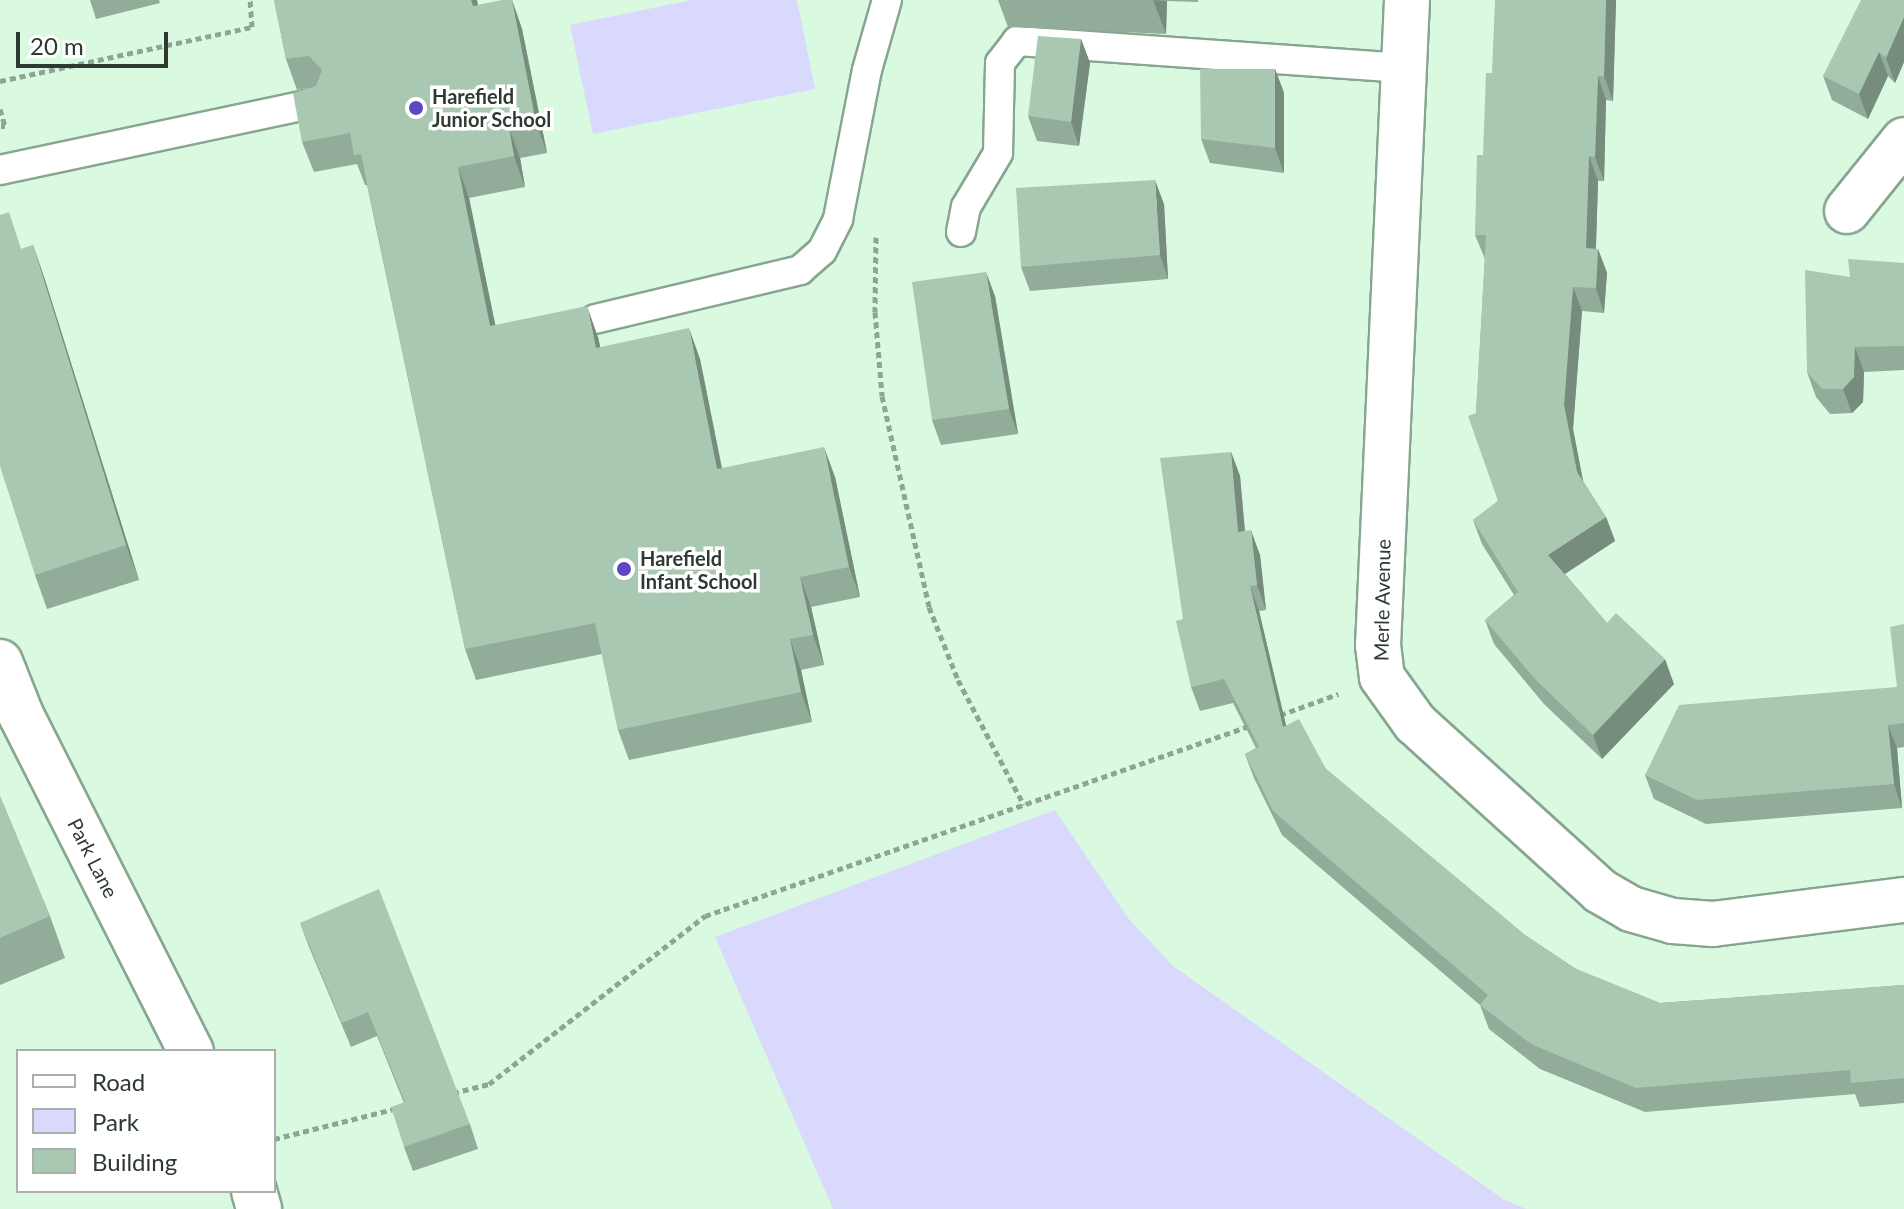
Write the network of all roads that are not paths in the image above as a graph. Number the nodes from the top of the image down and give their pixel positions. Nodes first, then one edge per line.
1 (887, 0) edge
2 (1407, 0) edge
3 (1404, 68) junction
4 (316, 103) edge
5 (1904, 140) edge
6 (0, 170) edge
7 (1847, 211) dead end
8 (961, 232) dead end
9 (595, 319) dead end
10 (0, 662) edge
11 (1904, 900) edge
12 (190, 1049) edge

1 - 9 lane
2 - 3 street, Merle Avenue
3 - 8 lane
3 - 11 street, Merle Avenue
4 - 6 lane
5 - 7 street
10 - 12 street, Park Lane

